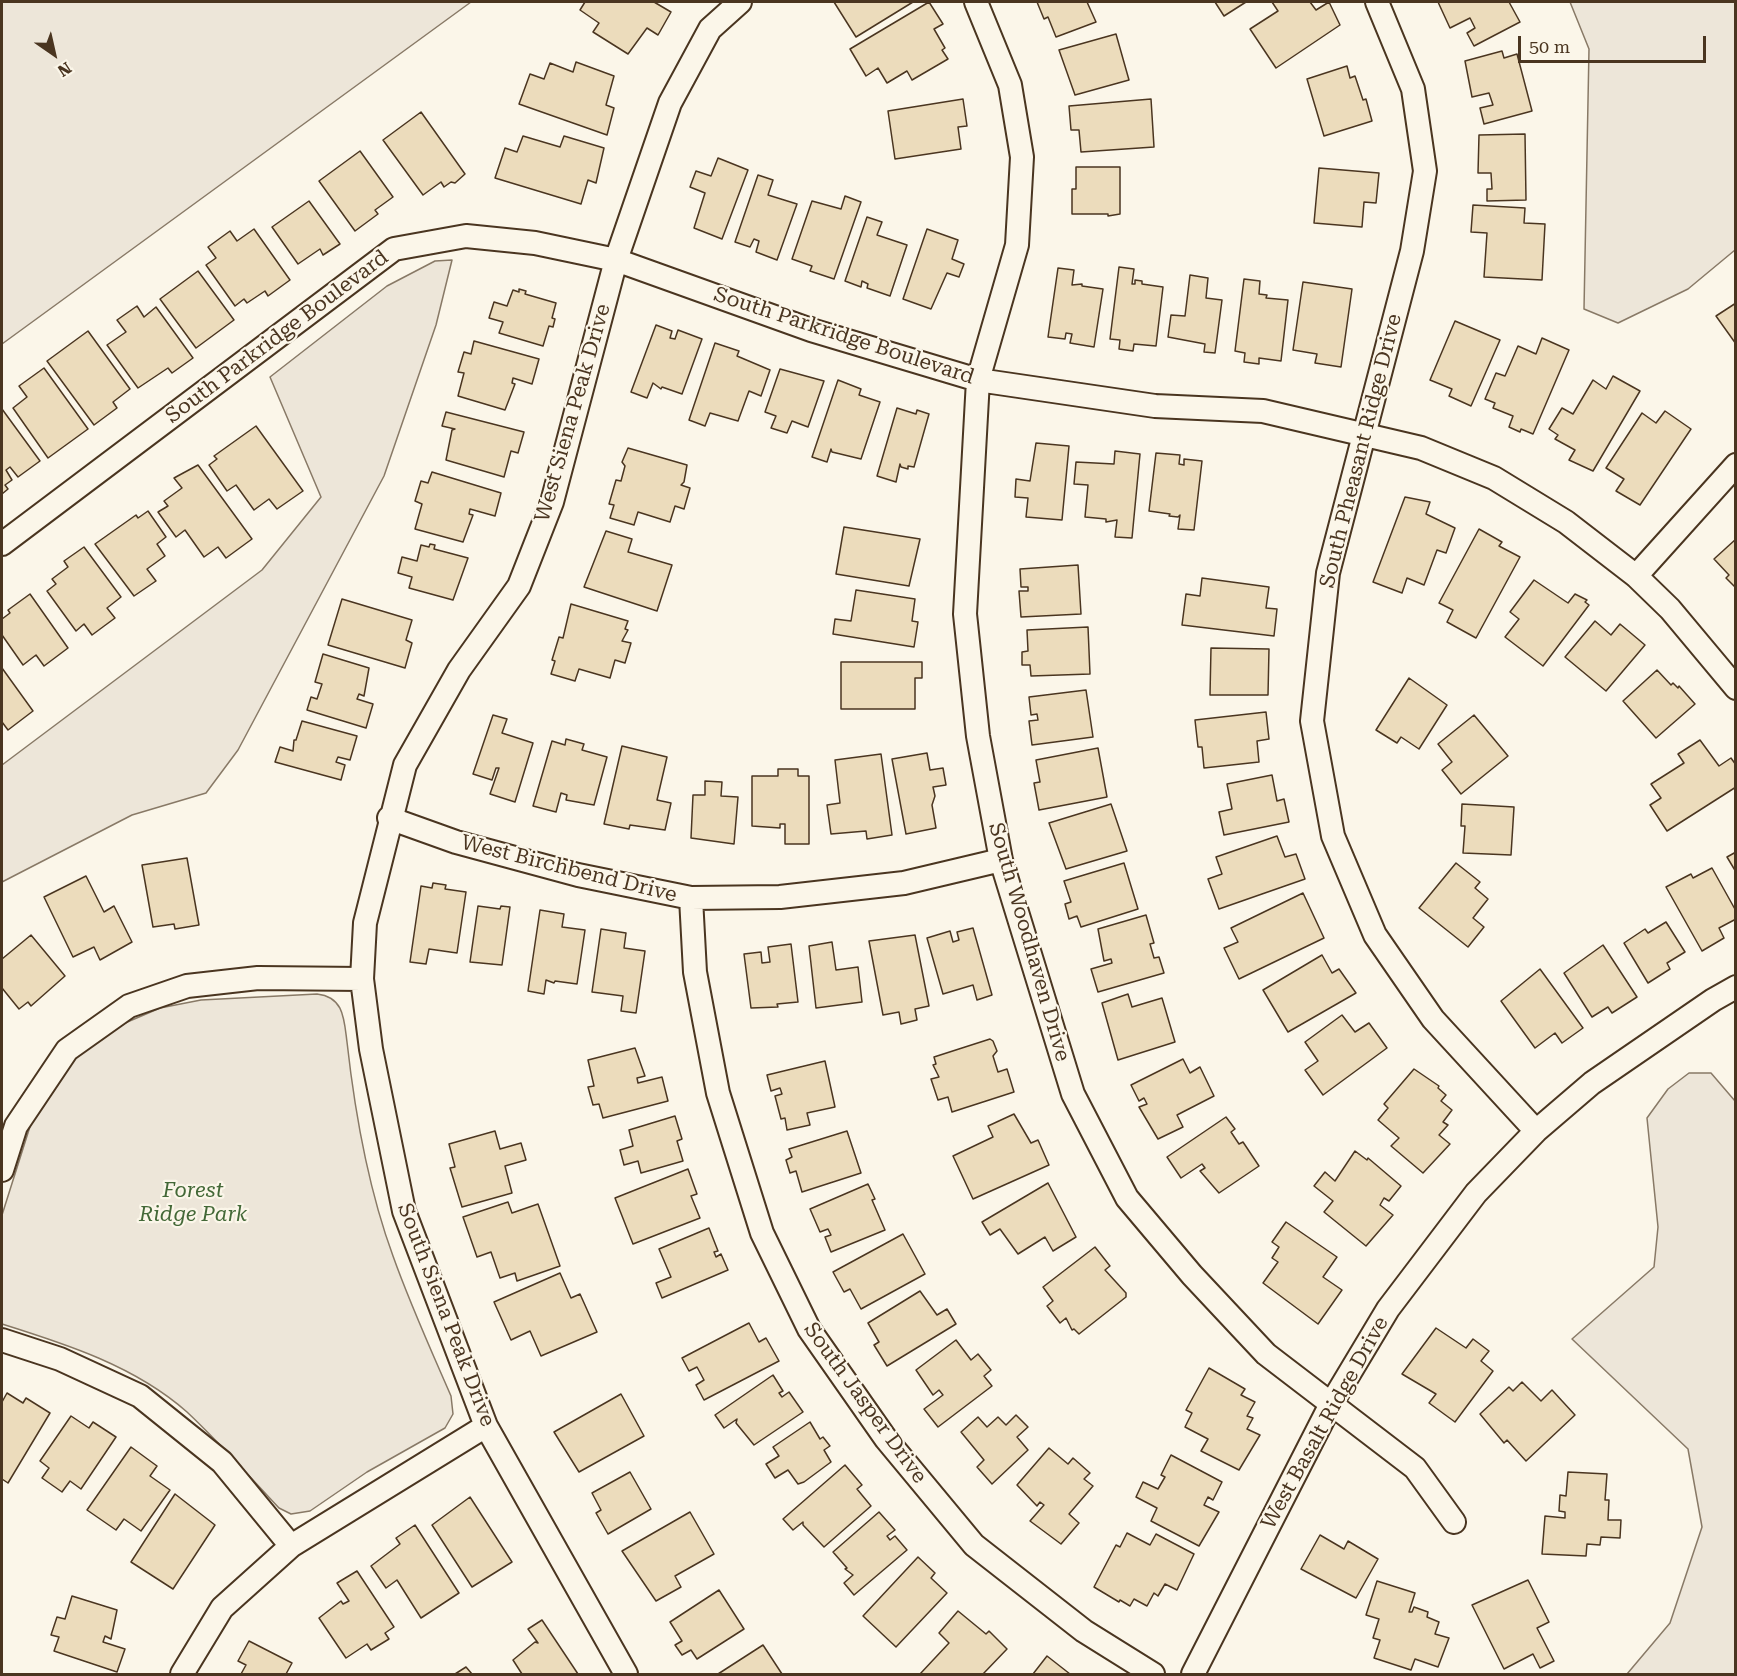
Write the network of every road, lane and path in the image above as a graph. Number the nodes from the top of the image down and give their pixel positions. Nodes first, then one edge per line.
1 (740, 2) edge
2 (976, 2) edge
3 (1377, 2) edge
4 (616, 260) junction
5 (978, 380) junction
6 (1364, 432) junction
7 (1736, 465) edge
8 (2, 544) edge
9 (1635, 576) junction
10 (1736, 688) edge
11 (389, 818) junction
12 (1001, 860) junction
13 (692, 898) junction
14 (362, 979) junction
15 (1736, 987) edge
16 (1536, 1131) junction
17 (2, 1170) edge
18 (2, 1340) edge
19 (1331, 1404) junction
20 (486, 1426) junction
21 (1454, 1522) dead end
22 (291, 1546) junction
23 (182, 1674) edge
24 (626, 1674) edge
25 (1153, 1674) edge
26 (1193, 1674) edge

1 - 4 street, West Siena Peak Drive
2 - 5 street, South Woodhaven Drive
3 - 6 street, South Pheasant Ridge Drive
4 - 5 street, South Parkridge Boulevard
4 - 8 street, South Parkridge Boulevard
4 - 11 street, West Siena Peak Drive
5 - 6 street, South Parkridge Boulevard
5 - 12 street, South Woodhaven Drive
6 - 9 street, South Parkridge Boulevard
6 - 16 street, South Pheasant Ridge Drive
7 - 9 street
9 - 10 street, South Parkridge Boulevard
11 - 13 street, West Birchbend Drive
11 - 14 street, South Siena Peak Drive
12 - 13 street, West Birchbend Drive
12 - 19 street, South Woodhaven Drive
13 - 25 street, South Jasper Drive
14 - 17 street
14 - 20 street, South Siena Peak Drive
15 - 16 street, West Basalt Ridge Drive
16 - 19 street, West Basalt Ridge Drive
18 - 22 street
19 - 21 street, South Woodhaven Drive
19 - 26 street, West Basalt Ridge Drive
20 - 22 street
20 - 24 street, South Siena Peak Drive
22 - 23 street

